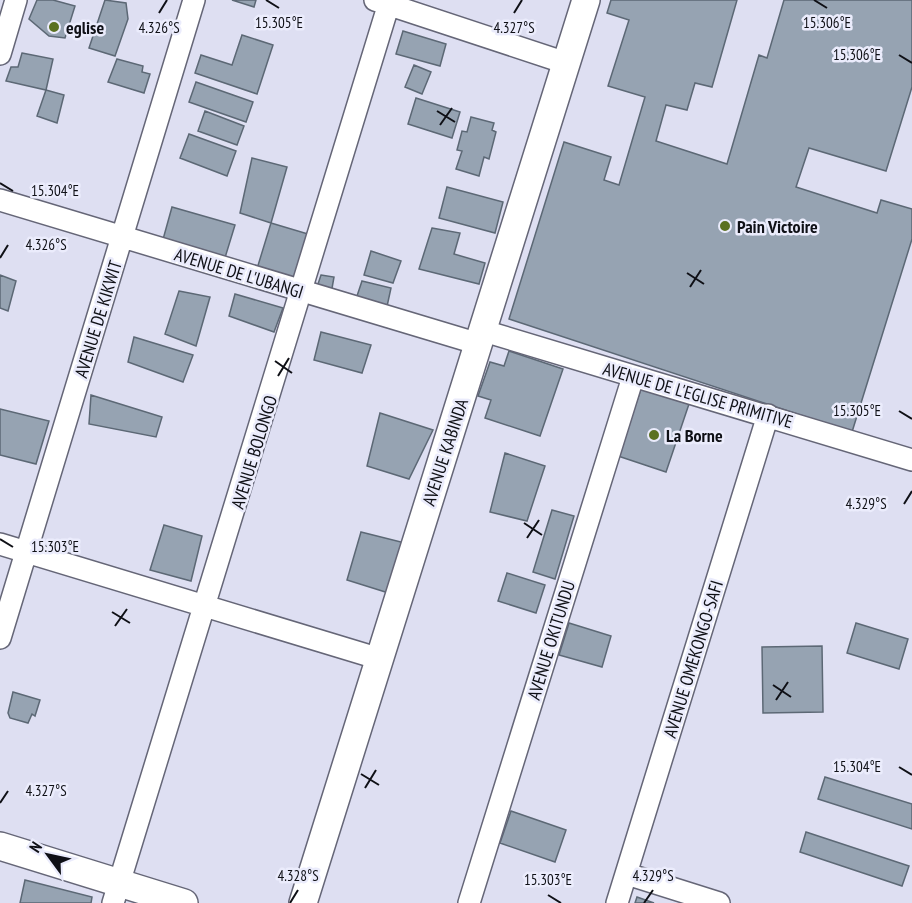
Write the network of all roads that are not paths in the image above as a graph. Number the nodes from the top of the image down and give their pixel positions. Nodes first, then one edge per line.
1 (16, 0) edge
2 (194, 0) edge
3 (586, 0) edge
4 (385, 2) edge
5 (0, 54) edge
6 (566, 63) junction
7 (0, 200) edge
8 (123, 238) junction
9 (303, 293) junction
10 (482, 338) junction
11 (633, 378) junction
12 (768, 415) junction
13 (912, 460) edge
14 (0, 544) edge
15 (26, 552) junction
16 (206, 605) junction
17 (0, 638) edge
18 (380, 659) junction
19 (0, 846) edge
20 (627, 874) junction
21 (116, 893) edge
22 (184, 903) edge
23 (303, 903) edge
24 (469, 903) edge
25 (617, 903) edge
26 (719, 903) edge

1 - 5 street
2 - 8 street, AVENUE DE KIKWIT
3 - 6 street, AVENUE KABINDA
4 - 6 street
4 - 9 street, AVENUE BOLONGO
6 - 10 street, AVENUE KABINDA
7 - 8 street, AVENUE DE L'UBANGI
8 - 9 street, AVENUE DE L'UBANGI
8 - 15 street, AVENUE DE KIKWIT
9 - 10 street, AVENUE DE L'UBANGI
9 - 16 street, AVENUE BOLONGO
10 - 11 street, AVENUE DE L'EGLISE PRIMITIVE
10 - 18 street, AVENUE KABINDA
11 - 12 street, AVENUE DE L'EGLISE PRIMITIVE
11 - 24 street, AVENUE OKITUNDU
12 - 13 street, AVENUE DE L'EGLISE PRIMITIVE
12 - 20 street, AVENUE OMEKONGO-SAFI
14 - 15 street
15 - 16 street
15 - 17 street, AVENUE DE KIKWIT
16 - 18 street
16 - 21 street, AVENUE BOLONGO
18 - 23 street, AVENUE KABINDA
19 - 21 street
20 - 25 street, AVENUE OMEKONGO-SAFI
20 - 26 street
21 - 22 street

